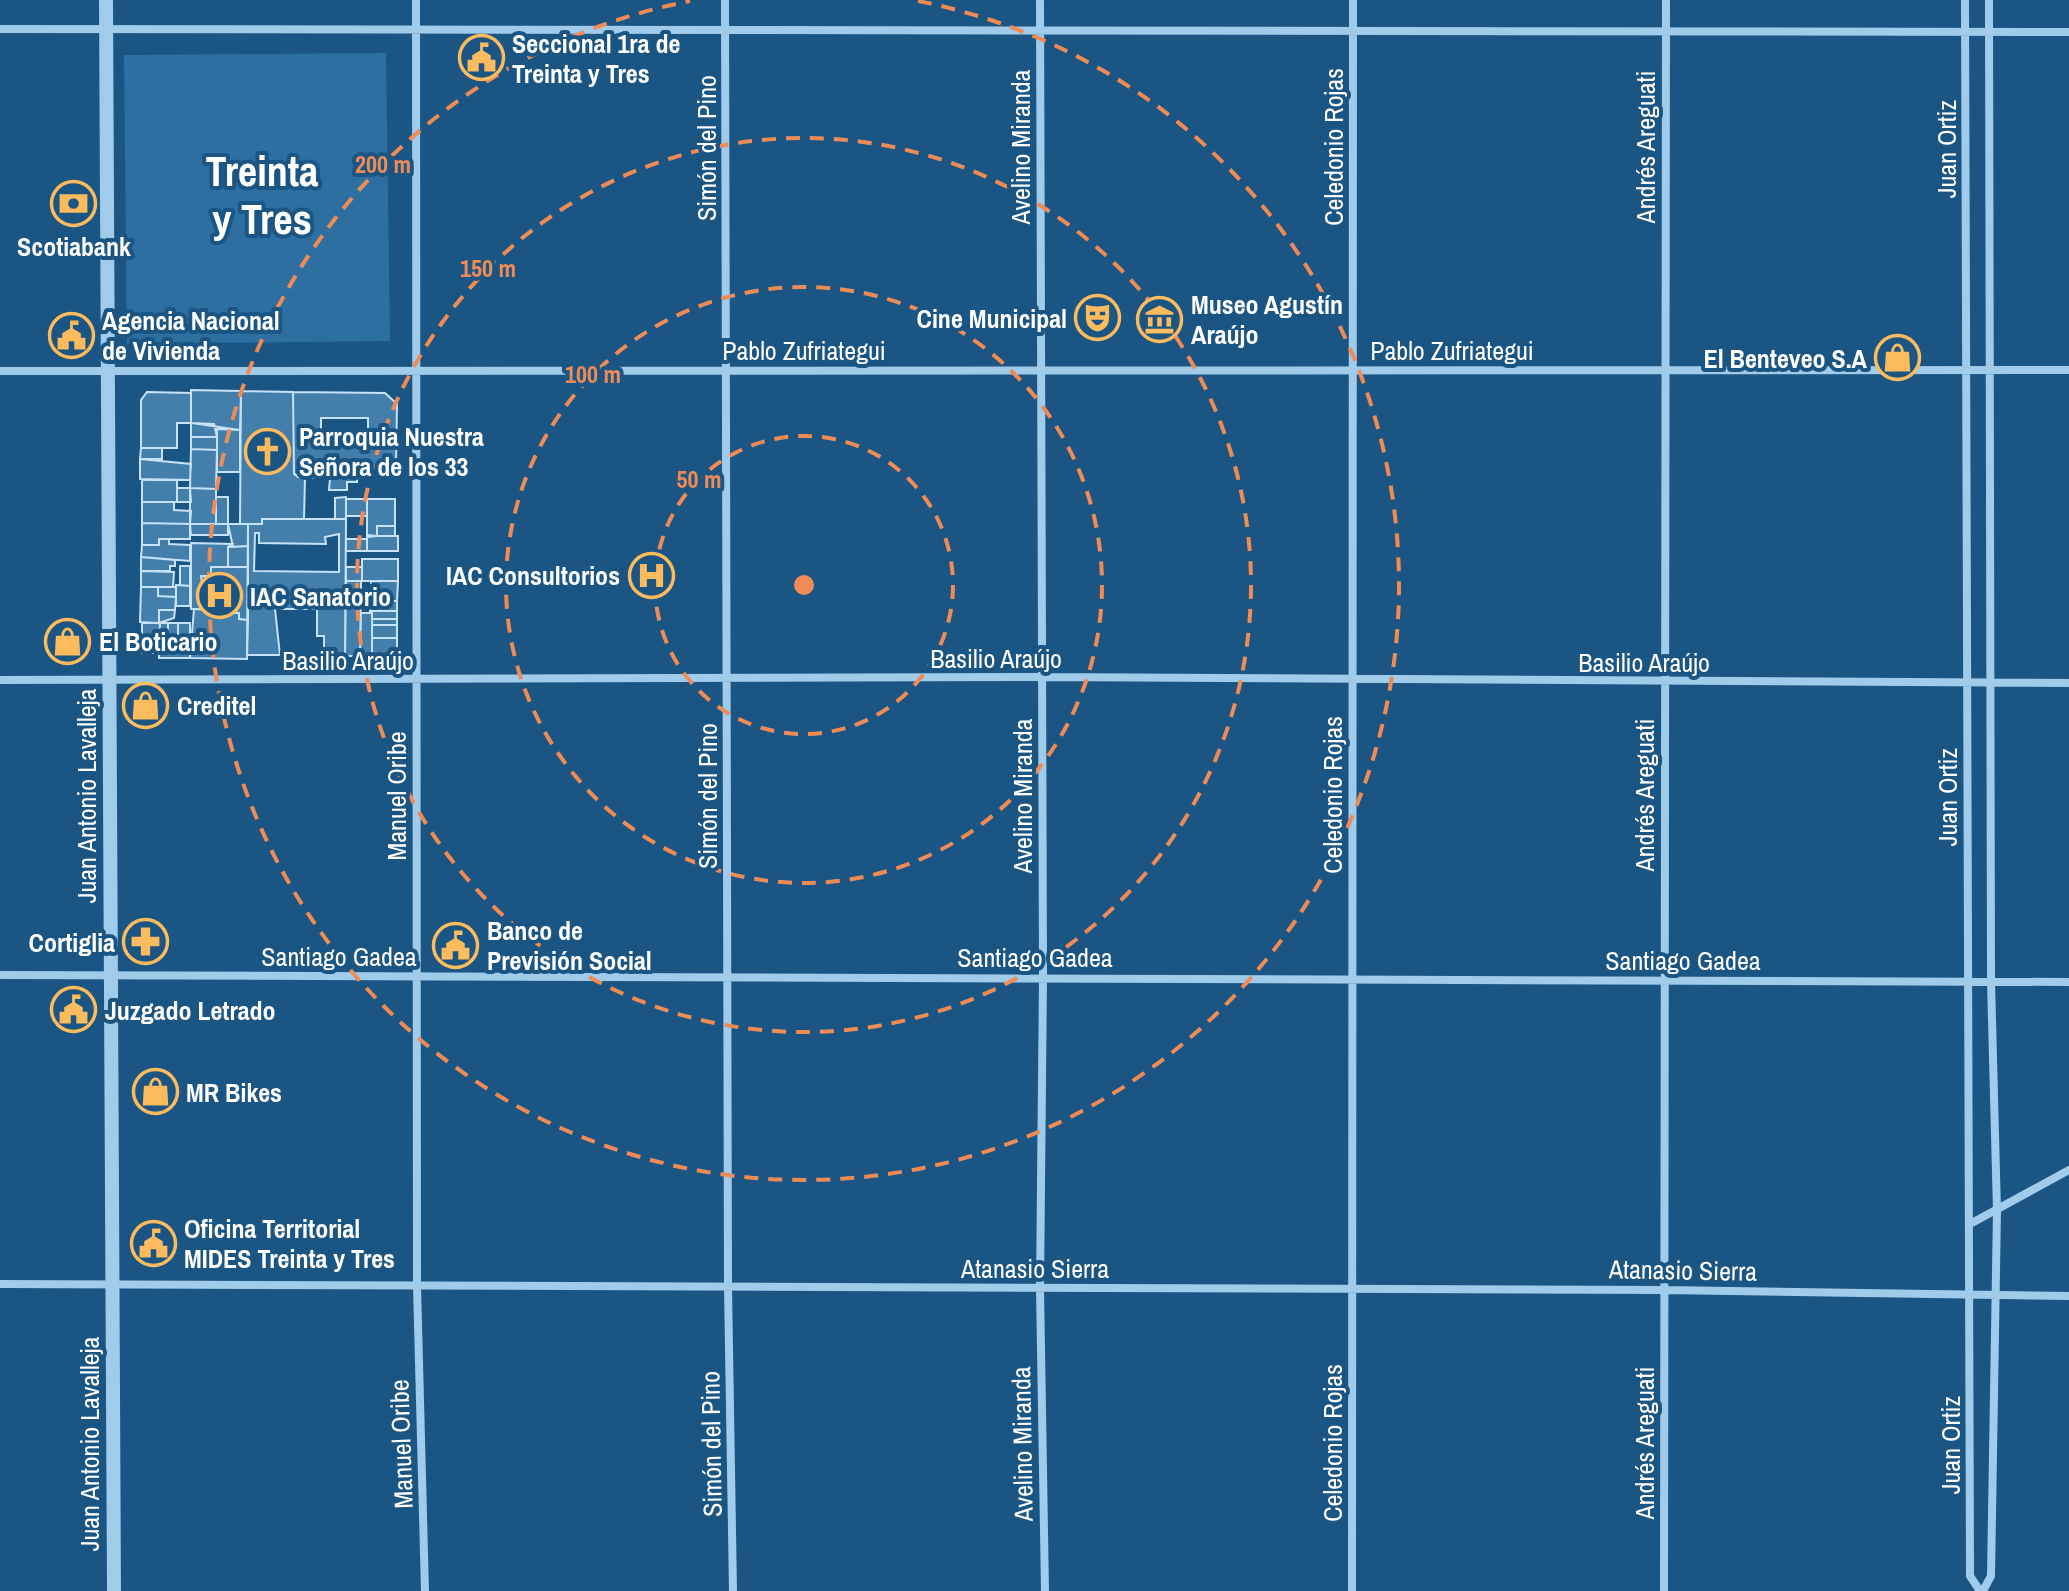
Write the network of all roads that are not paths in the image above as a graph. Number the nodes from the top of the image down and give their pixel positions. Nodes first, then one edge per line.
1 (106, 0) edge
2 (416, 0) edge
3 (725, 0) edge
4 (1040, 0) edge
5 (1353, 0) edge
6 (1666, 0) edge
7 (1965, 0) edge
8 (1989, 0) edge
9 (0, 29) edge
10 (106, 29) junction
11 (416, 30) junction
12 (1040, 30) junction
13 (726, 31) junction
14 (1353, 31) junction
15 (1666, 32) junction
16 (1965, 32) junction
17 (1990, 32) junction
18 (2069, 32) edge
19 (1039, 369) junction
20 (1665, 369) junction
21 (1968, 369) junction
22 (1991, 369) junction
23 (726, 370) junction
24 (1353, 370) junction
25 (2069, 370) edge
26 (0, 371) edge
27 (108, 371) junction
28 (416, 371) junction
29 (1041, 677) junction
30 (0, 680) edge
31 (109, 680) junction
32 (416, 680) junction
33 (727, 681) junction
34 (1353, 682) junction
35 (1665, 682) junction
36 (1967, 683) junction
37 (1992, 683) junction
38 (2069, 683) edge
39 (0, 975) edge
40 (110, 975) junction
41 (416, 976) junction
42 (727, 977) junction
43 (1043, 977) junction
44 (1352, 979) junction
45 (1664, 980) junction
46 (1967, 981) junction
47 (1991, 981) junction
48 (2069, 982) edge
49 (2069, 1170) edge
50 (1997, 1211) junction
51 (1970, 1224) junction
52 (0, 1284) edge
53 (112, 1285) junction
54 (417, 1286) junction
55 (728, 1287) junction
56 (1040, 1288) junction
57 (1352, 1288) junction
58 (1664, 1290) junction
59 (1969, 1294) junction
60 (1996, 1295) junction
61 (2069, 1296) edge
62 (114, 1591) edge
63 (425, 1591) edge
64 (733, 1591) edge
65 (1045, 1591) edge
66 (1352, 1591) edge
67 (1664, 1591) edge
68 (1981, 1591) edge

1 - 10 street, Juan Antonio Lavalleja
2 - 11 street, Manuel Oribe
3 - 13 street, Simón del Pino
4 - 12 street, Avelino Miranda
5 - 14 street, Celedonio Rojas
6 - 15 street, Andrés Areguati
7 - 16 street, Juan Ortiz
8 - 17 street, Juan Ortiz
9 - 10 street
10 - 11 street
10 - 27 street, Juan Antonio Lavalleja
11 - 13 street
11 - 28 street, Manuel Oribe
12 - 13 street
12 - 14 street
12 - 19 street, Avelino Miranda
13 - 23 street, Simón del Pino
14 - 15 street
14 - 24 street, Celedonio Rojas
15 - 16 street
15 - 20 street, Andrés Areguati
16 - 17 street
16 - 21 street, Juan Ortiz
17 - 18 street
17 - 22 street, Juan Ortiz
19 - 23 street, Pablo Zufriategui
19 - 24 street, Pablo Zufriategui
19 - 29 street, Avelino Miranda
20 - 21 street, Pablo Zufriategui
20 - 24 street, Pablo Zufriategui
20 - 35 street, Andrés Areguati
21 - 22 street, Pablo Zufriategui
21 - 36 street, Juan Ortiz
22 - 25 street, Pablo Zufriategui
22 - 37 street, Juan Ortiz
23 - 28 street, Pablo Zufriategui
23 - 33 street, Simón del Pino
24 - 34 street, Celedonio Rojas
26 - 27 street, Pablo Zufriategui
27 - 28 street, Pablo Zufriategui
27 - 31 street, Juan Antonio Lavalleja
28 - 32 street, Manuel Oribe
29 - 33 street, Basilio Araújo
29 - 34 street, Basilio Araújo
29 - 43 street, Avelino Miranda
30 - 31 street, Basilio Araújo
31 - 32 street, Basilio Araújo
31 - 40 street, Juan Antonio Lavalleja
32 - 33 street, Basilio Araújo
32 - 41 street, Manuel Oribe
33 - 42 street, Simón del Pino
34 - 35 street, Basilio Araújo
34 - 44 street, Celedonio Rojas
35 - 36 street, Basilio Araújo
35 - 45 street, Andrés Areguati
36 - 37 street, Basilio Araújo
36 - 46 street, Juan Ortiz
37 - 38 street, Basilio Araújo
37 - 47 street, Juan Ortiz
39 - 40 street, Santiago Gadea
40 - 41 street, Santiago Gadea
40 - 53 street, Juan Antonio Lavalleja
41 - 42 street, Santiago Gadea
41 - 54 street, Manuel Oribe
42 - 43 street, Santiago Gadea
42 - 55 street, Simón del Pino
43 - 44 street, Santiago Gadea
43 - 56 street, Avelino Miranda
44 - 45 street, Santiago Gadea
44 - 57 street, Celedonio Rojas
45 - 46 street, Santiago Gadea
45 - 58 street, Andrés Areguati
46 - 47 street, Santiago Gadea
46 - 51 street, Juan Ortiz
47 - 48 street, Santiago Gadea
47 - 50 street, Juan Ortiz
49 - 50 street
50 - 51 street
50 - 60 street, Juan Ortiz
51 - 59 street, Juan Ortiz
52 - 53 street, Atanasio Sierra
53 - 54 street, Atanasio Sierra
53 - 62 street, Juan Antonio Lavalleja
54 - 55 street, Atanasio Sierra
54 - 63 street, Manuel Oribe
55 - 56 street, Atanasio Sierra
55 - 64 street, Simón del Pino
56 - 57 street, Atanasio Sierra
56 - 65 street, Avelino Miranda
57 - 58 street, Atanasio Sierra
57 - 66 street, Celedonio Rojas
58 - 59 street, Atanasio Sierra
58 - 67 street, Andrés Areguati
59 - 60 street, Atanasio Sierra
59 - 68 street, Juan Ortiz
60 - 61 street, Atanasio Sierra
60 - 68 street, Juan Ortiz

